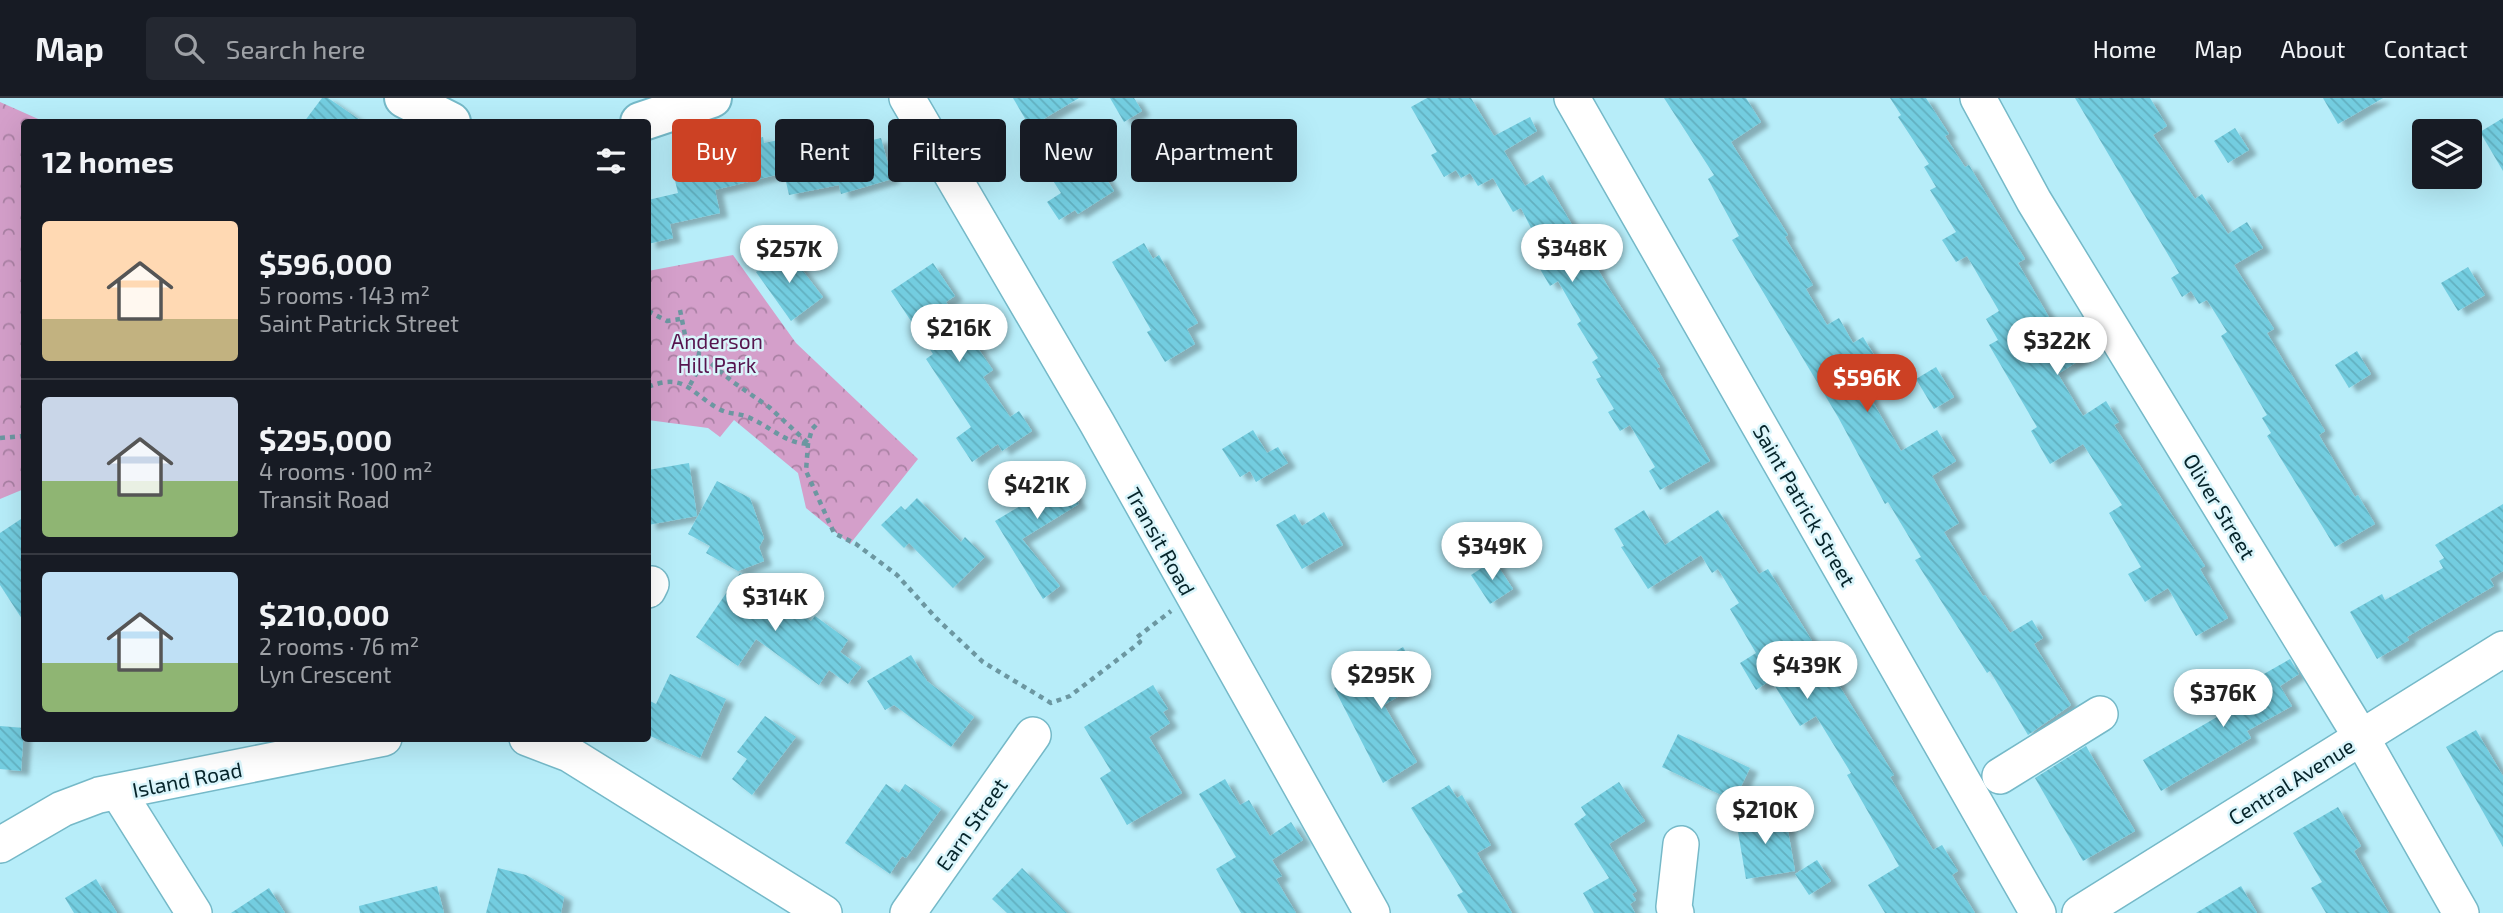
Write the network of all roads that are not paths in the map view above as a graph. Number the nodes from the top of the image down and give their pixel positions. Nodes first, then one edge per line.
1 (404, 98) edge
2 (712, 98) edge
3 (907, 98) edge
4 (1572, 98) edge
5 (1978, 98) edge
6 (445, 119) edge
7 (649, 119) edge
8 (2503, 649) edge
9 (2100, 714) dead end
10 (1033, 735) dead end
11 (2361, 737) junction
12 (364, 742) edge
13 (550, 742) edge
14 (572, 746) edge
15 (2000, 776) dead end
16 (118, 792) junction
17 (1681, 844) dead end
18 (0, 845) edge
19 (194, 913) edge
20 (824, 913) edge
21 (908, 913) edge
22 (1372, 913) edge
23 (1676, 913) edge
24 (2038, 913) edge
25 (2080, 913) edge
26 (2461, 913) edge

1 - 6 main road
2 - 7 main road
3 - 22 street, Transit Road
4 - 24 street, Saint Patrick Street
5 - 11 street, Oliver Street
8 - 11 street, Central Avenue
9 - 15 street
10 - 21 street, Earn Street
11 - 25 street, Central Avenue
11 - 26 street, Oliver Street
12 - 16 street, Island Road
13 - 14 street
14 - 20 street
16 - 18 street, Island Road
16 - 19 street
17 - 23 street

